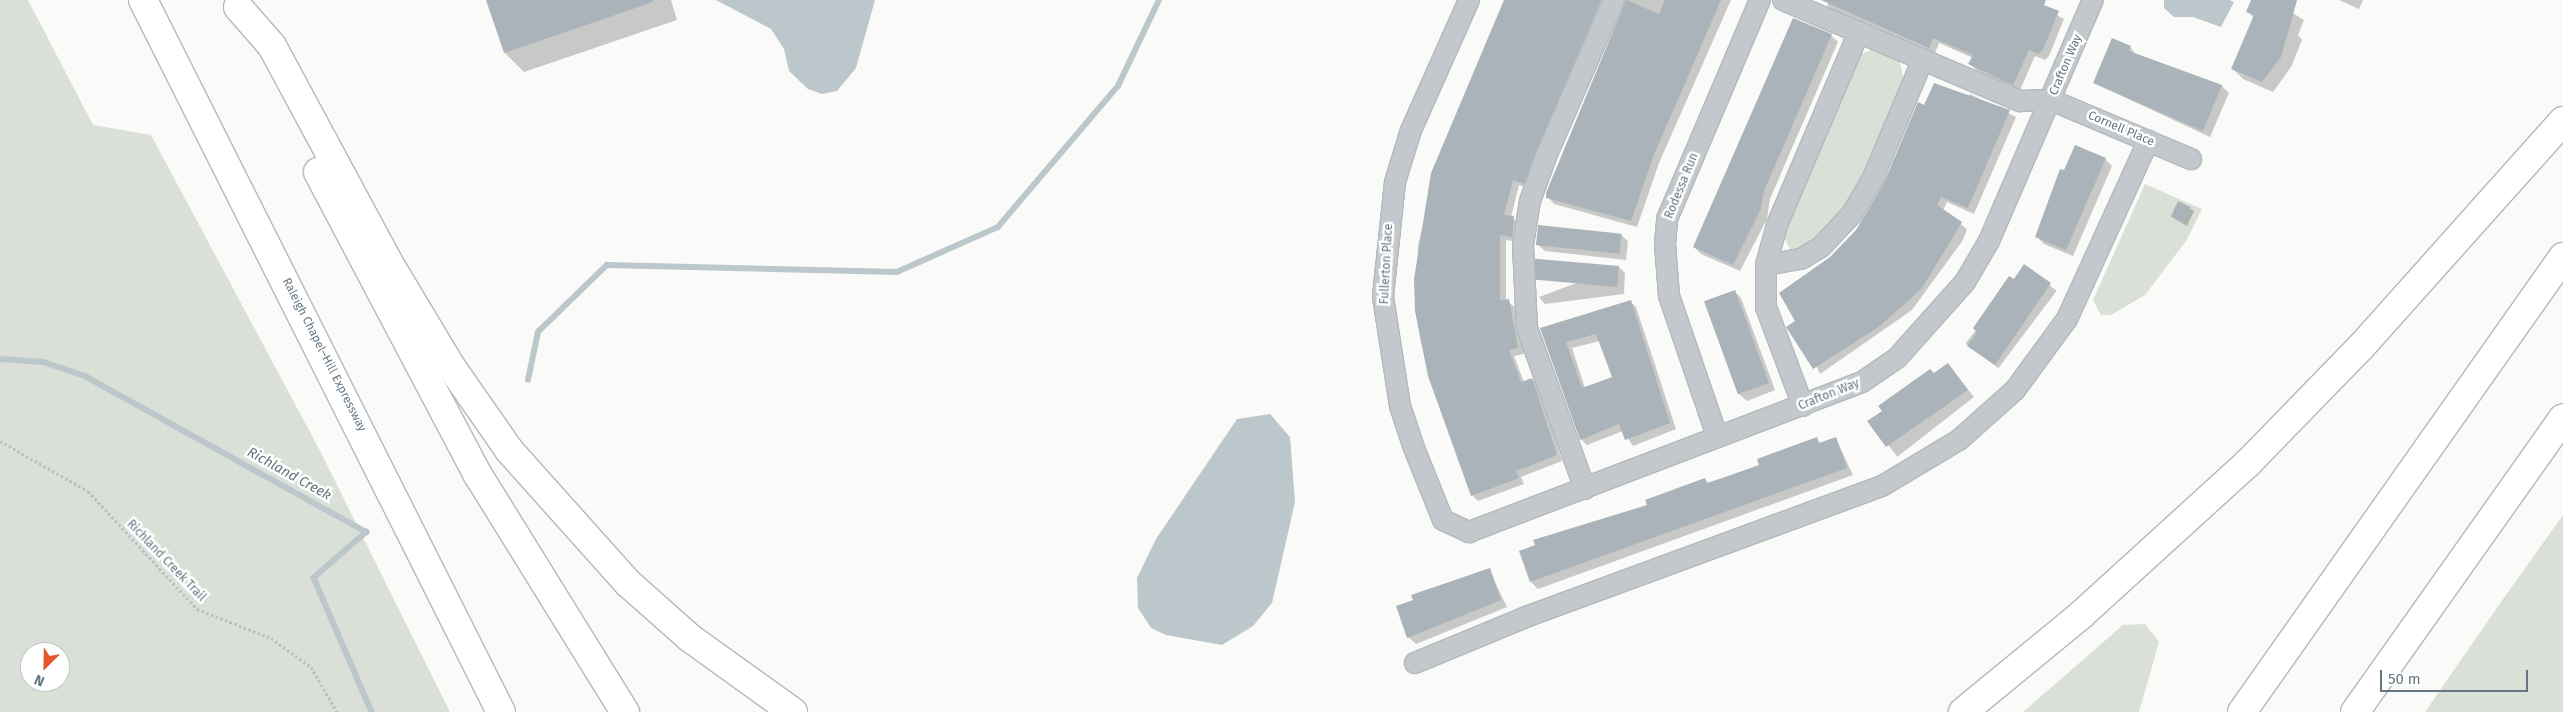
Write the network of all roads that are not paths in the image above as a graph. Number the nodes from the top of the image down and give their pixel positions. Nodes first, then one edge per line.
1 (142, 0) edge
2 (1469, 0) edge
3 (1614, 0) edge
4 (1760, 0) edge
5 (1783, 0) edge
6 (2093, 0) edge
7 (236, 4) edge
8 (1859, 32) junction
9 (1923, 60) junction
10 (2051, 100) junction
11 (2563, 121) edge
12 (2148, 141) junction
13 (2190, 159) dead end
14 (2563, 257) edge
15 (1766, 264) junction
16 (1803, 406) junction
17 (2563, 418) edge
18 (1717, 436) junction
19 (1585, 489) junction
20 (1454, 528) joint
21 (1415, 663) dead end
22 (501, 712) edge
23 (625, 712) edge
24 (793, 712) edge
25 (1963, 712) edge
26 (2242, 712) edge
27 (2355, 712) edge

1 - 22 highway, Raleigh Chapel–Hill Expressway
2 - 20 street, Fullerton Place
3 - 19 street
4 - 18 street, Rodessa Run
5 - 8 street
6 - 10 street, Crafton Way
7 - 23 highway
7 - 24 highway
8 - 9 street
8 - 15 street
9 - 10 street
9 - 15 street
10 - 12 street, Cornell Place
10 - 16 street, Crafton Way
11 - 25 highway
12 - 13 street, Cornell Place
12 - 21 street
14 - 26 highway
15 - 16 street
16 - 18 street, Crafton Way
17 - 27 highway
18 - 19 street, Crafton Way
19 - 20 street, Crafton Way

